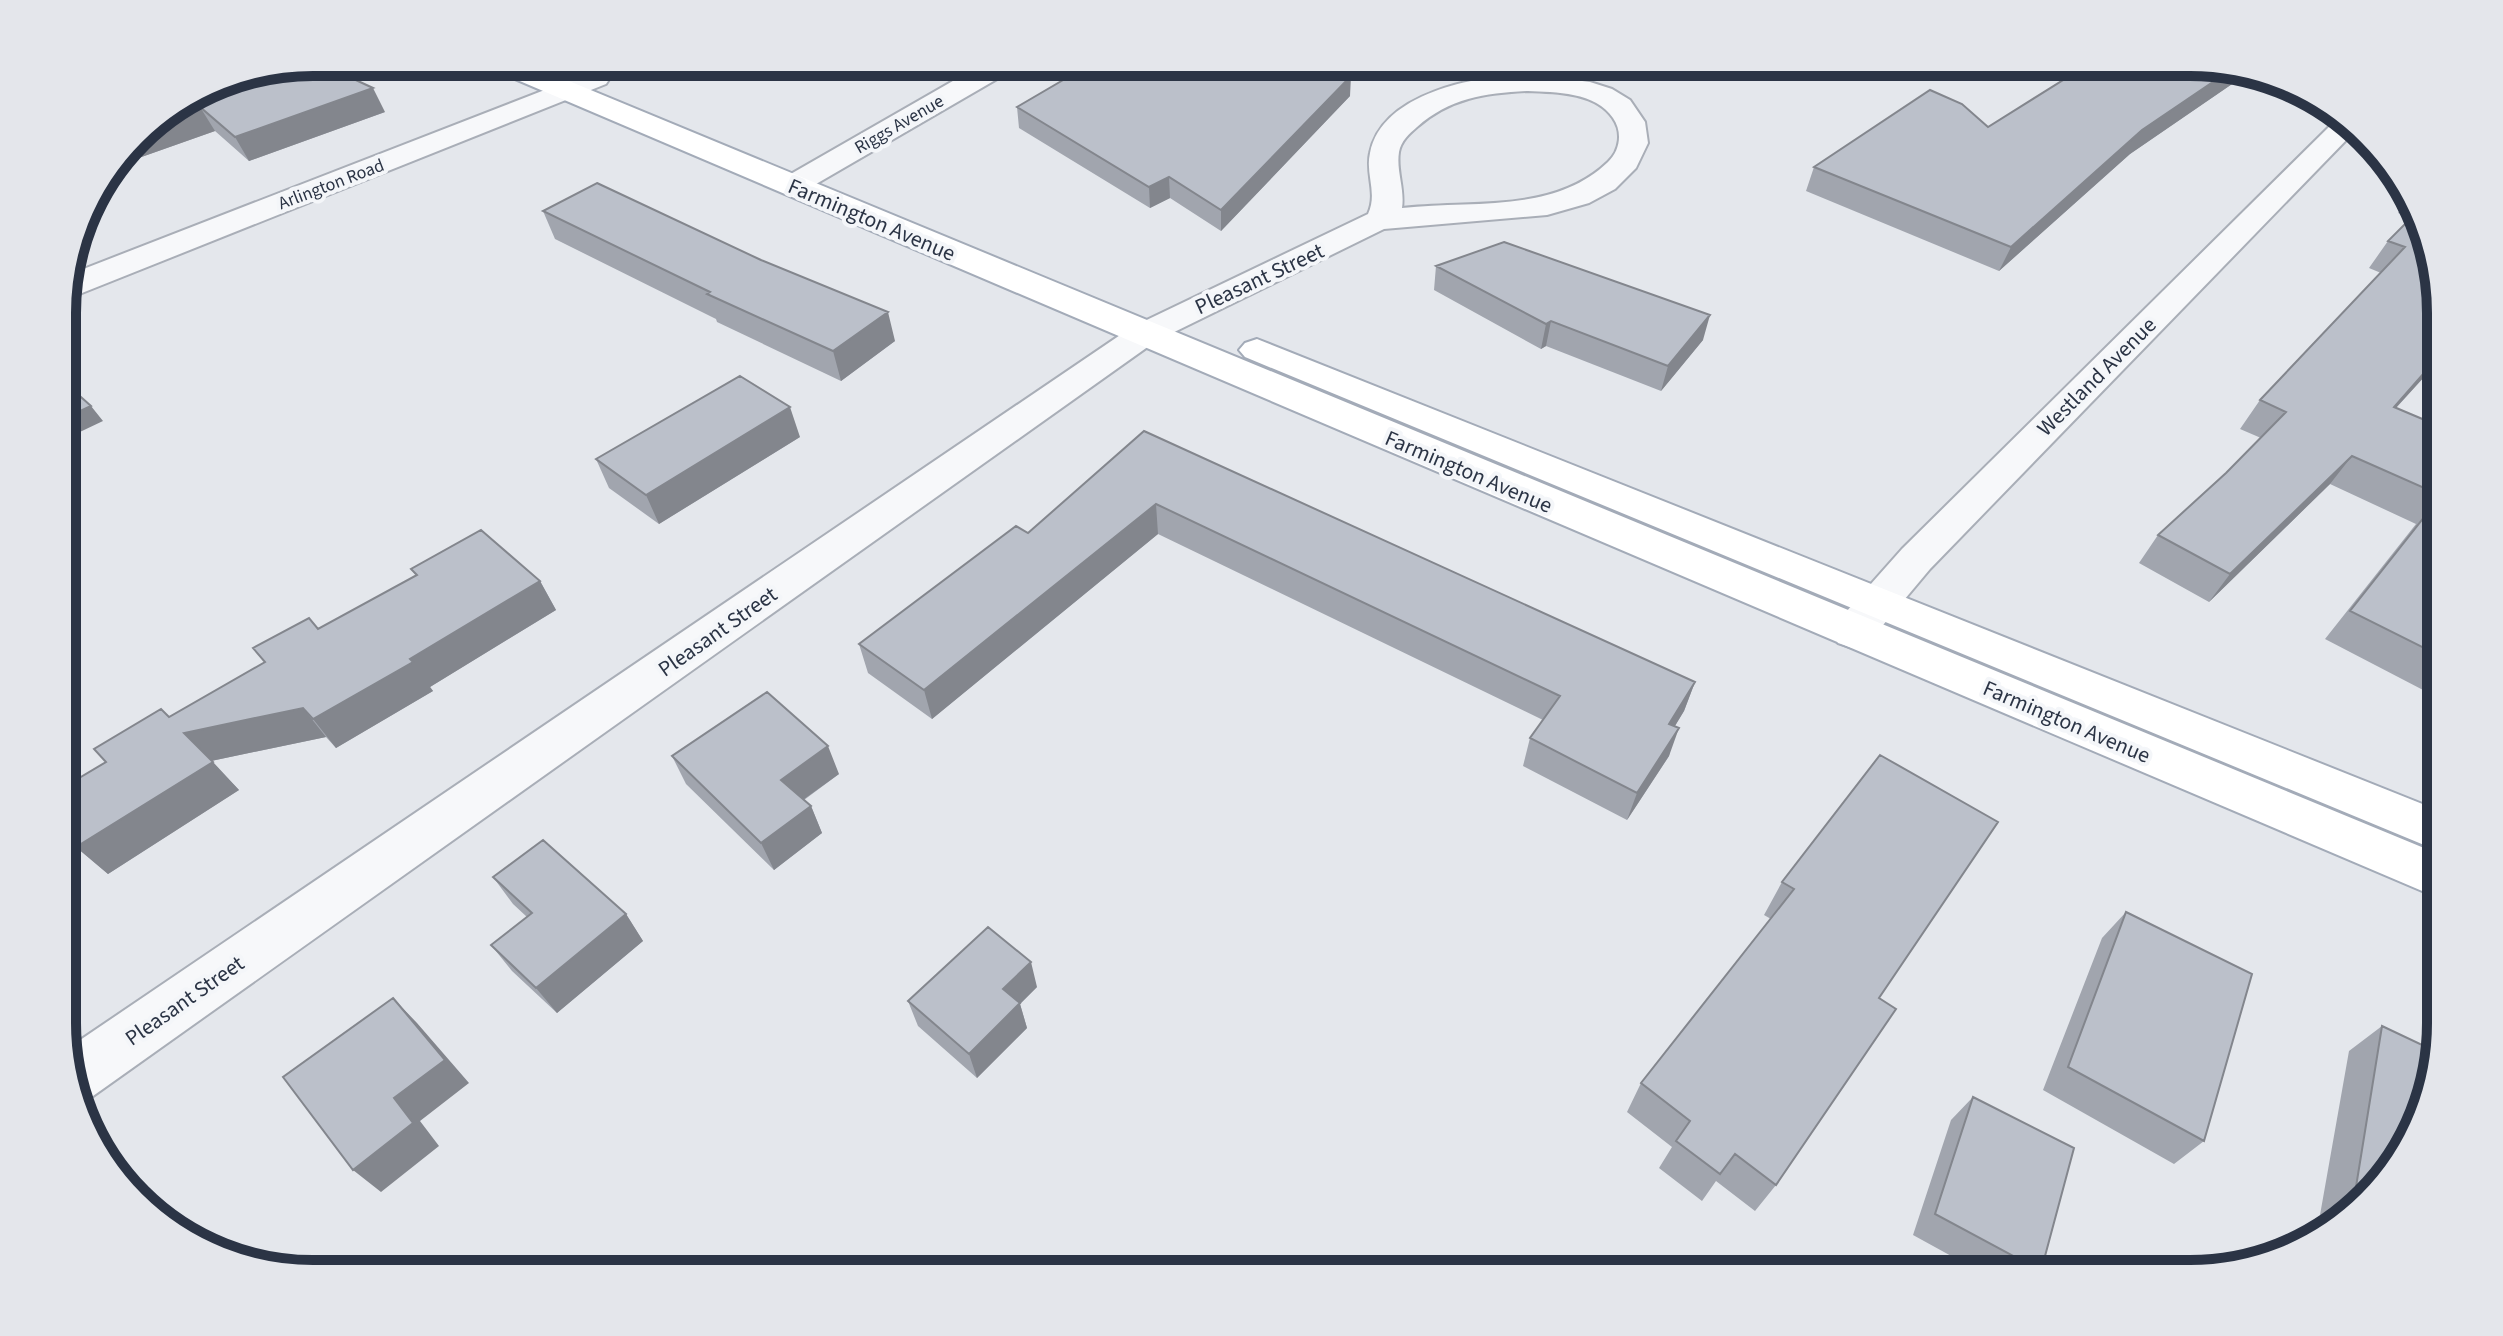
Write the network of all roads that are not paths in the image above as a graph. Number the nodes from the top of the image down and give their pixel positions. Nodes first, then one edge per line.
1 (573, 77) edge
2 (981, 77) edge
3 (2340, 130) edge
4 (806, 178) junction
5 (1381, 220) junction
6 (79, 282) edge
7 (1160, 326) junction
8 (1878, 603) junction
9 (1853, 632) junction
10 (2427, 827) edge
11 (2427, 872) edge
12 (81, 1071) edge

1 - 4 main road, Farmington Avenue
1 - 6 street, Arlington Road
2 - 4 street, Riggs Avenue
3 - 8 street, Westland Avenue
4 - 7 main road, Farmington Avenue
5 - 5 street, Pleasant Street
5 - 7 street, Pleasant Street
7 - 8 main road, Farmington Avenue
7 - 9 main road, Farmington Avenue
7 - 12 street, Pleasant Street
8 - 9 street, Westland Avenue
8 - 10 main road, Farmington Avenue
9 - 11 main road, Farmington Avenue

